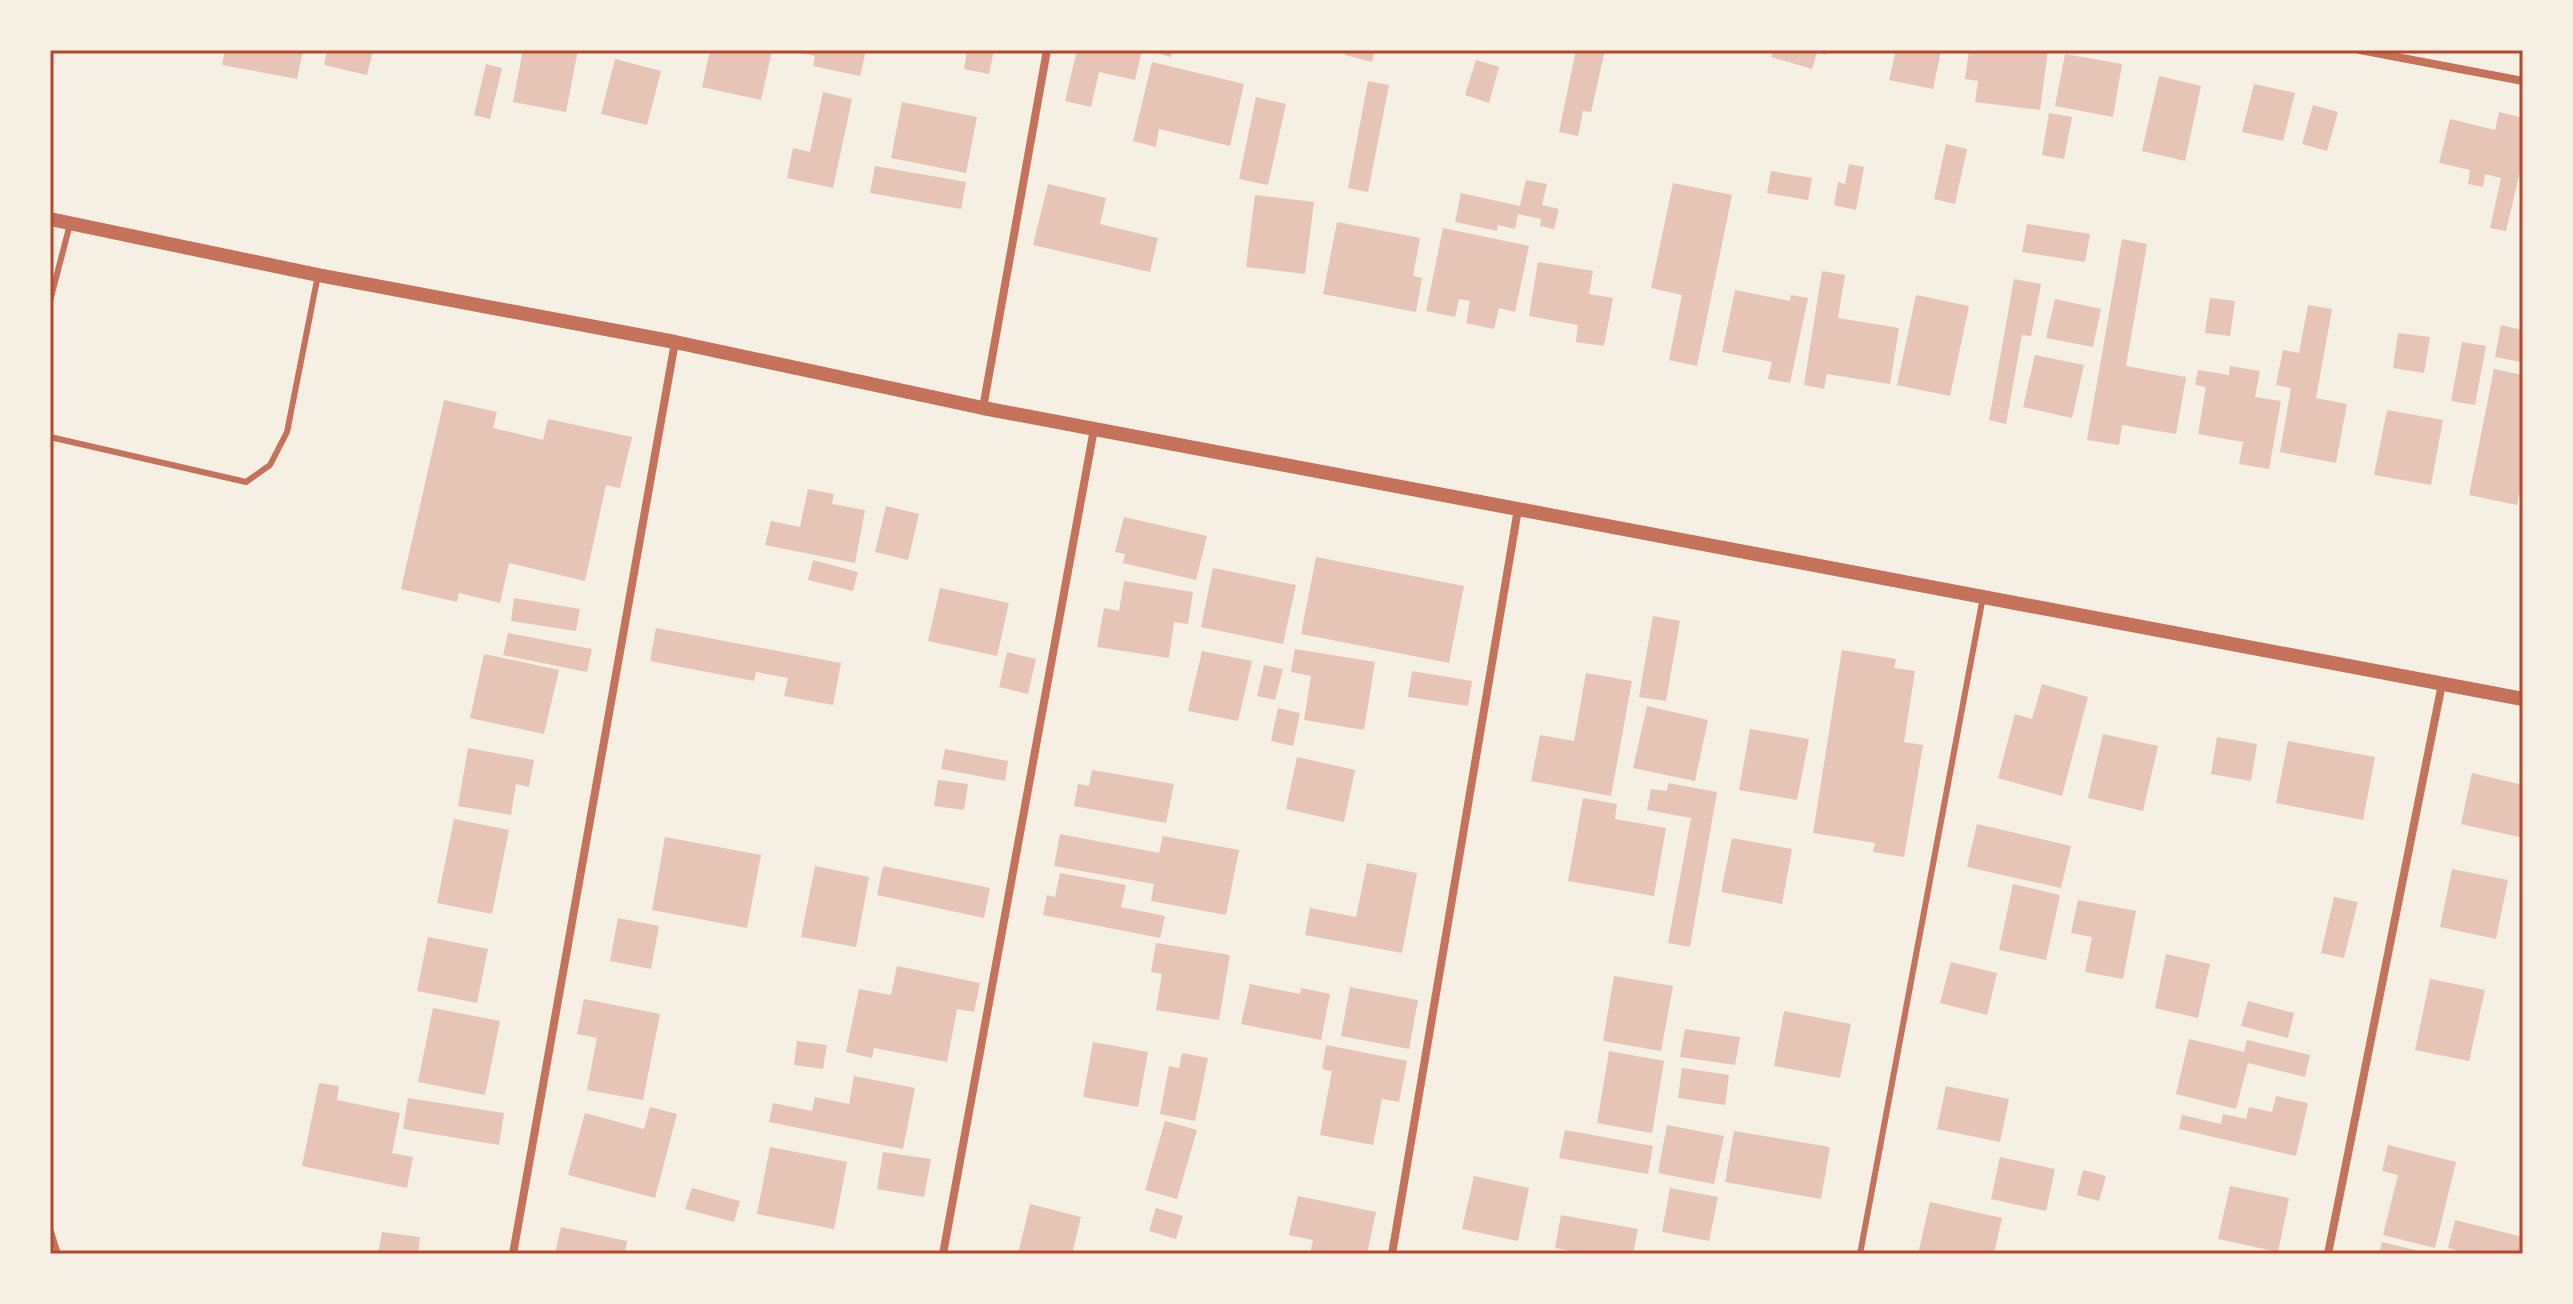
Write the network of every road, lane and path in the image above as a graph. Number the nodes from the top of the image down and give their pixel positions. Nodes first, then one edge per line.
1 (1047, 50) edge
2 (2360, 50) edge
3 (2523, 81) edge
4 (50, 219) edge
5 (70, 224) junction
6 (318, 275) junction
7 (50, 301) edge
8 (675, 342) junction
9 (983, 408) junction
10 (1094, 429) junction
11 (50, 437) edge
12 (1518, 509) junction
13 (1983, 597) junction
14 (2442, 684) junction
15 (2523, 699) edge
16 (50, 1229) edge
17 (58, 1254) edge
18 (513, 1254) edge
19 (943, 1254) edge
20 (1392, 1254) edge
21 (1860, 1254) edge
22 (2328, 1254) edge

1 - 9 street
2 - 3 street
4 - 5 street
5 - 6 street
5 - 7 lane
6 - 8 street
6 - 11 lane
8 - 9 street
8 - 18 street
9 - 10 street
10 - 12 street
10 - 19 street
12 - 13 street
12 - 20 street
13 - 14 street
13 - 21 lane
14 - 15 street
14 - 22 street
16 - 17 lane

